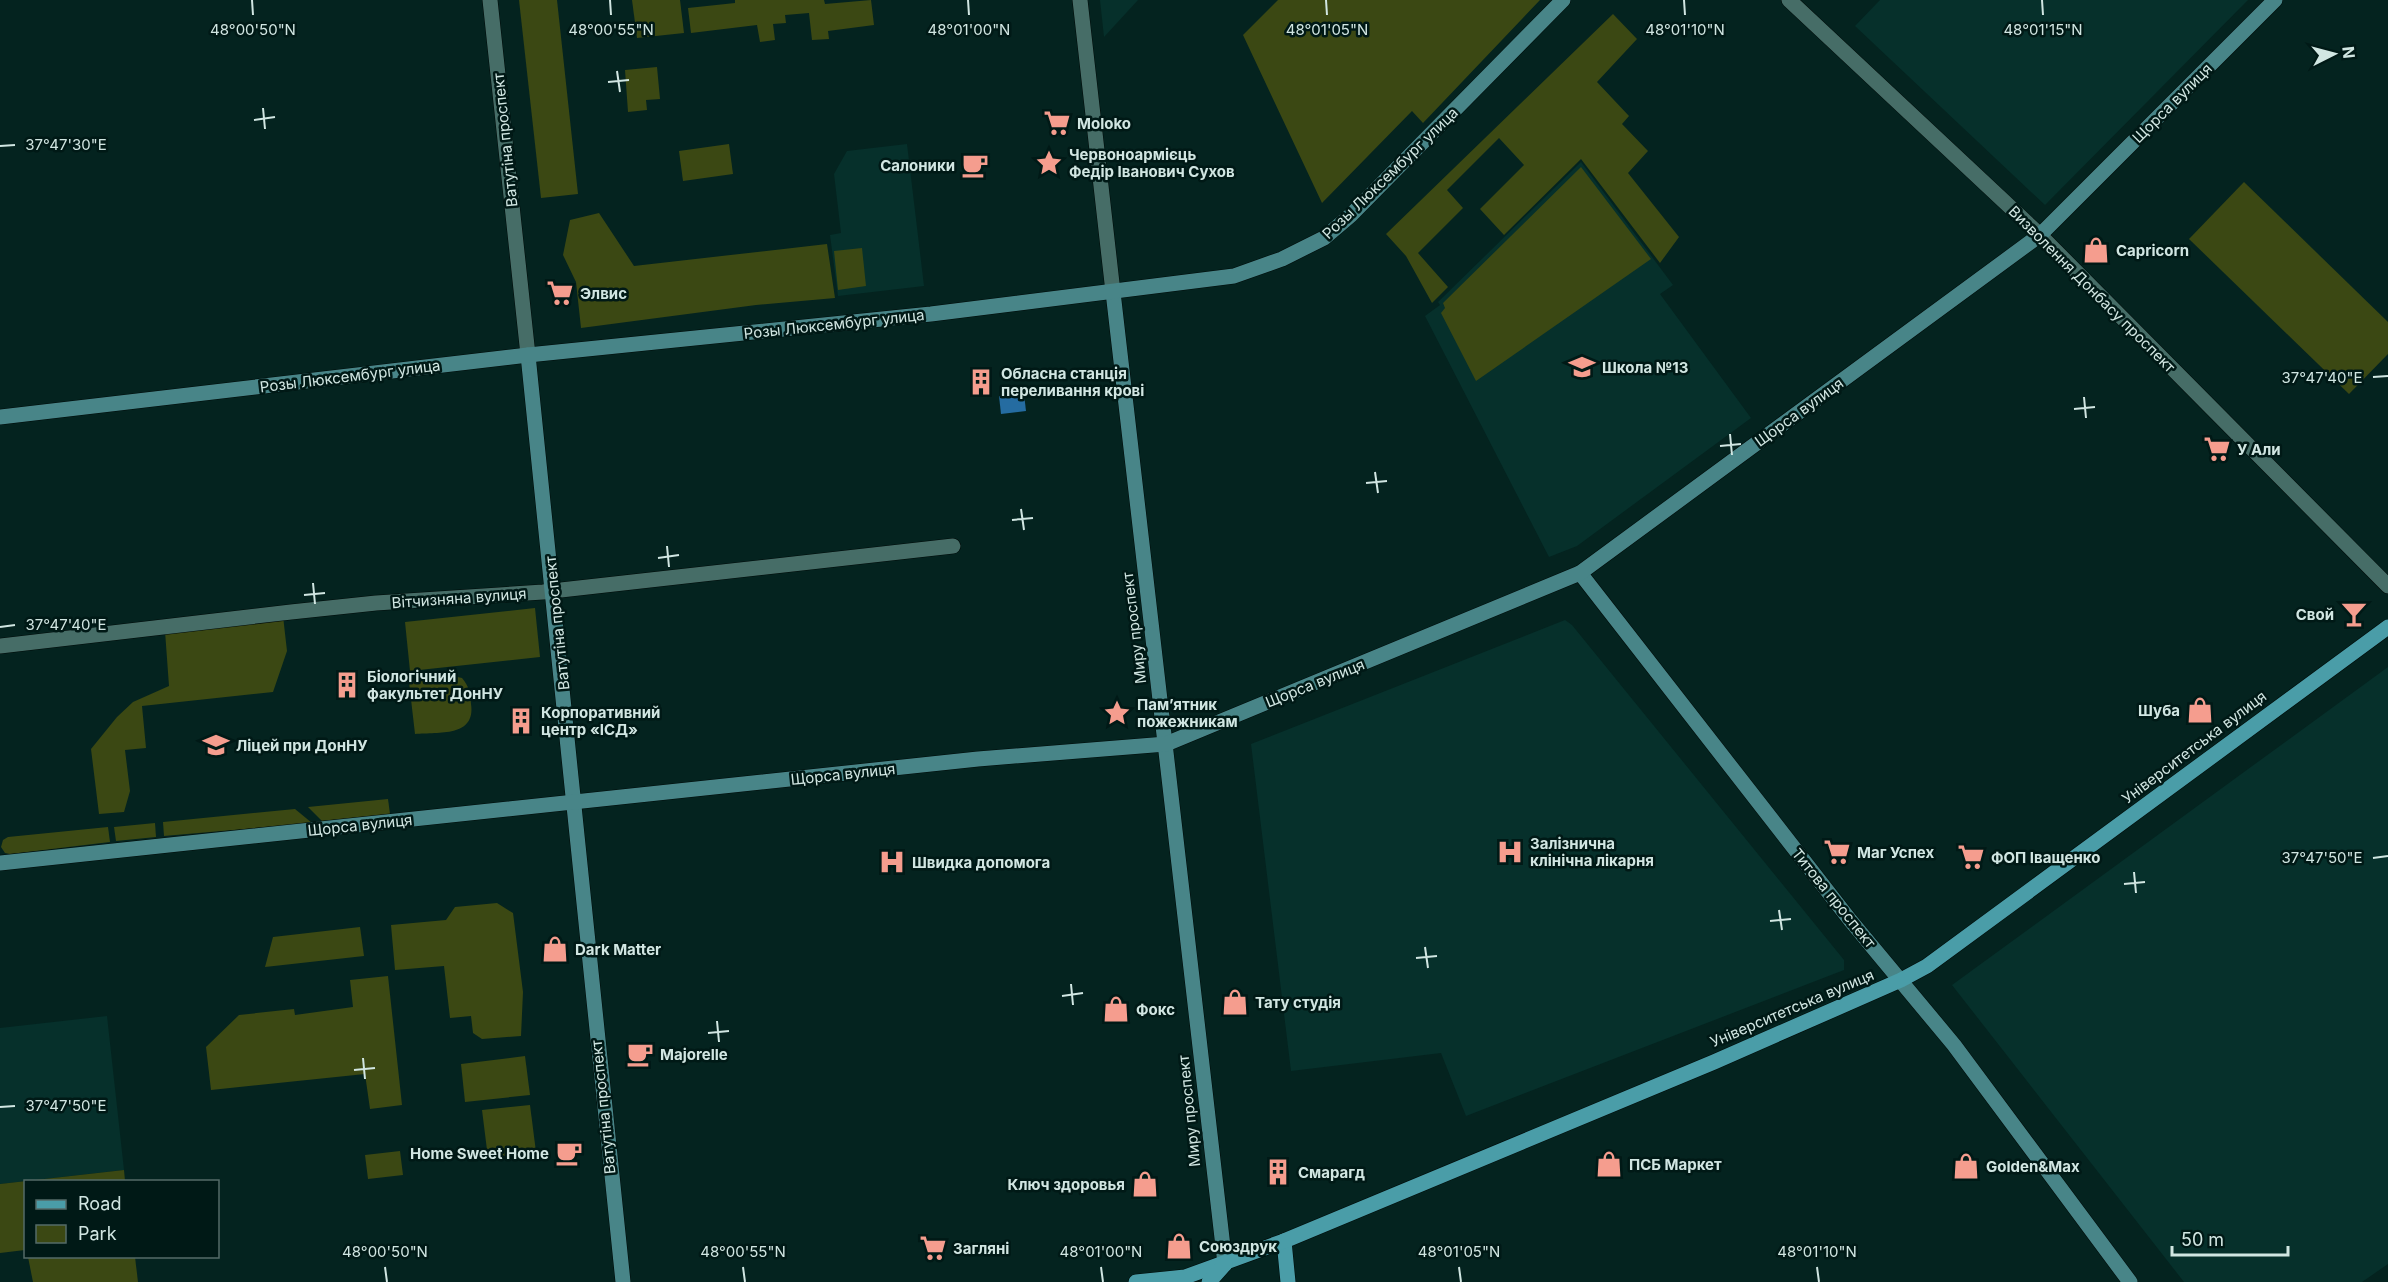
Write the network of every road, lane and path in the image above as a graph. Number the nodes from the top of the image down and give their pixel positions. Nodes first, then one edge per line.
1 (490, 0) edge
2 (1080, 0) edge
3 (1563, 0) edge
4 (1790, 0) edge
5 (2275, 0) edge
6 (2040, 235) junction
7 (1113, 292) junction
8 (528, 355) junction
9 (0, 417) edge
10 (953, 546) dead end
11 (1580, 573) junction
12 (2388, 586) edge
13 (553, 590) junction
14 (2388, 627) edge
15 (0, 646) edge
16 (1166, 744) junction
17 (575, 803) junction
18 (0, 863) edge
19 (1901, 980) junction
20 (1284, 1241) junction
21 (1225, 1264) junction
22 (623, 1282) edge
23 (1136, 1282) edge
24 (1209, 1282) edge
25 (1288, 1282) edge
26 (2130, 1282) edge

1 - 8 street, Ватутіна проспект
2 - 7 street, Миру проспект
3 - 7 street, Розы Люксембург улица
4 - 6 street, Визволення Донбасу проспект
5 - 6 street, Щорса вулиця
6 - 11 street, Щорса вулиця
6 - 12 street, Визволення Донбасу проспект
7 - 8 street, Розы Люксембург улица
7 - 16 street, Миру проспект
8 - 9 street, Розы Люксембург улица
8 - 13 street, Ватутіна проспект
10 - 13 street, Вітчизняна вулиця
11 - 16 street, Щорса вулиця
11 - 19 street, Титова проспект
13 - 15 street, Вітчизняна вулиця
13 - 17 street, Ватутіна проспект
14 - 19 main road, Університетська вулиця
16 - 17 street, Щорса вулиця
16 - 21 street, Миру проспект
17 - 18 street, Щорса вулиця
17 - 22 street, Ватутіна проспект
19 - 20 main road, Університетська вулиця
19 - 26 street, Титова проспект
20 - 21 main road, Університетська вулиця
20 - 25 main road
21 - 23 main road, Університетська вулиця
21 - 24 main road

